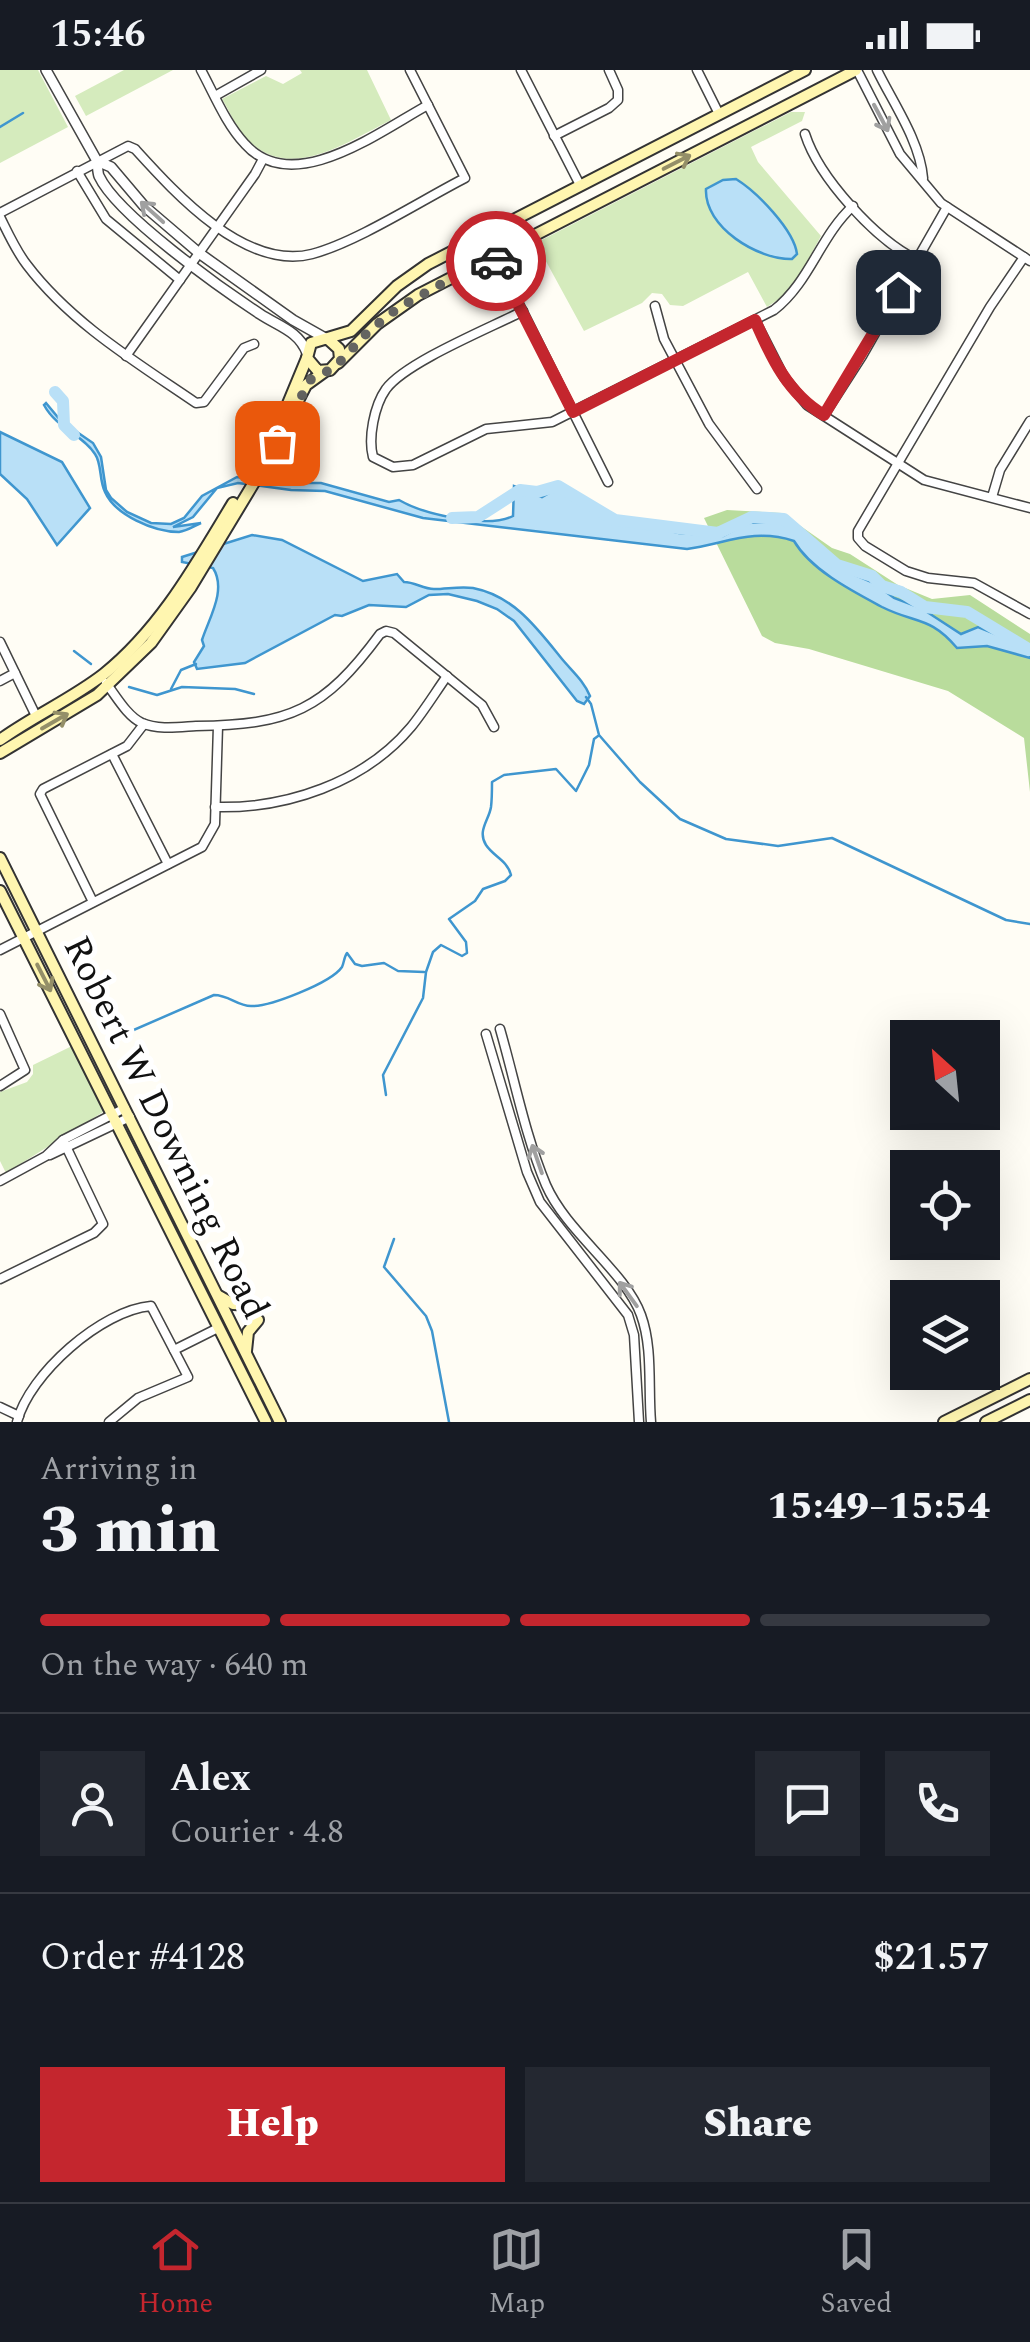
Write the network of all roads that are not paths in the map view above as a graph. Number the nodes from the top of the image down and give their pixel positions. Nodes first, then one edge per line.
1 (46, 70) edge
2 (201, 70) edge
3 (261, 70) edge
4 (410, 70) edge
5 (521, 70) edge
6 (609, 70) edge
7 (697, 70) edge
8 (806, 70) edge
9 (856, 70) edge
10 (877, 70) edge
11 (215, 96) junction
12 (428, 106) junction
13 (719, 114) junction
14 (805, 134) dead end
15 (554, 136) junction
16 (910, 136) junction
17 (895, 144) junction
18 (920, 158) junction
19 (262, 159) junction
20 (97, 161) junction
21 (909, 165) junction
22 (77, 171) junction
23 (923, 178) junction
24 (580, 185) junction
25 (590, 206) junction
26 (853, 206) junction
27 (947, 207) junction
28 (0, 215) edge
29 (218, 227) junction
30 (199, 253) junction
31 (496, 254) junction
32 (1027, 259) edge
33 (916, 260) junction
34 (191, 265) junction
35 (516, 279) junction
36 (180, 280) junction
37 (506, 284) junction
38 (516, 298) junction
39 (655, 306) dead end
40 (523, 311) junction
41 (755, 320) junction
42 (327, 338) junction
43 (254, 344) dead end
44 (307, 355) junction
45 (126, 356) junction
46 (676, 361) junction
47 (338, 364) junction
48 (325, 371) junction
49 (573, 412) junction
50 (824, 415) junction
51 (1030, 421) edge
52 (263, 461) junction
53 (899, 464) junction
54 (608, 482) dead end
55 (756, 489) dead end
56 (992, 497) junction
57 (1030, 508) edge
58 (1030, 614) edge
59 (0, 642) edge
60 (16, 673) junction
61 (447, 676) junction
62 (0, 681) edge
63 (104, 681) junction
64 (36, 716) junction
65 (144, 724) junction
66 (218, 726) junction
67 (494, 727) dead end
68 (0, 740) edge
69 (0, 753) edge
70 (112, 754) junction
71 (215, 807) junction
72 (0, 858) edge
73 (168, 864) junction
74 (0, 891) edge
75 (93, 902) junction
76 (37, 932) junction
77 (24, 938) junction
78 (0, 950) edge
79 (0, 1014) edge
80 (500, 1029) dead end
81 (486, 1034) dead end
82 (515, 1081) junction
83 (501, 1084) junction
84 (0, 1086) edge
85 (128, 1112) junction
86 (115, 1119) junction
87 (528, 1132) junction
88 (516, 1136) junction
89 (65, 1144) junction
90 (0, 1182) edge
91 (586, 1242) junction
92 (577, 1252) junction
93 (0, 1279) edge
94 (214, 1292) junction
95 (252, 1304) dead end
96 (258, 1320) dead end
97 (643, 1324) junction
98 (632, 1327) junction
99 (218, 1328) junction
100 (174, 1350) junction
101 (247, 1357) junction
102 (1030, 1379) edge
103 (1030, 1400) edge
104 (0, 1406) edge
105 (18, 1419) edge
106 (639, 1420) edge
107 (651, 1420) edge
108 (109, 1422) edge
109 (266, 1422) edge
110 (280, 1422) edge
111 (944, 1422) edge
112 (986, 1422) edge

1 - 20 street
2 - 11 street
3 - 11 street
4 - 12 street
5 - 15 street
6 - 15 street
7 - 13 street
8 - 13 main road
9 -> 17 street
25 -> 9 main road
10 - 16 street
11 - 19 street
12 - 19 street
12 - 29 street
13 - 24 main road
14 - 26 street
15 - 24 street
16 - 17 street
16 - 18 street
17 - 21 street
18 - 21 street
18 - 23 street
19 - 29 street
20 - 22 street
20 - 29 street
30 -> 20 street
20 - 34 street
21 - 23 street
22 - 28 street
22 - 36 street
23 - 27 street
24 - 25 main road
24 - 42 main road
25 - 31 main road
26 - 33 street
26 - 41 street
27 - 32 street
27 - 33 street
28 - 45 street
29 - 30 street
30 - 34 street
30 - 42 street
31 - 35 street
31 - 37 street
31 - 47 main road
32 - 53 street
33 - 50 street
34 - 36 street
34 - 44 street
35 - 37 street
35 - 38 street
36 - 45 street
37 - 38 street
38 - 40 street
39 - 46 street
40 - 49 street
40 - 49 street
41 - 46 street
41 - 50 street
42 - 44 main road
42 - 47 main road
43 - 45 street
44 - 48 main road
44 - 52 main road
46 - 49 street
46 - 55 street
47 - 48 main road
48 - 52 main road
49 - 54 street
50 - 53 street
51 - 56 street
52 - 63 main road
53 - 56 street
53 - 58 street
56 - 57 street
59 - 60 street
60 - 62 street
60 - 64 street
61 - 66 street
61 - 67 street
61 - 71 street
63 - 64 main road
63 - 65 street
69 -> 63 main road
64 - 68 main road
65 - 66 street
65 - 70 street
66 - 71 street
70 - 73 street
70 - 75 street
71 - 73 street
72 - 76 main road, Robert W Downing Road
73 - 75 street
74 - 77 main road, Robert W Downing Road
75 - 76 street
76 - 77 street
76 - 85 main road, Robert W Downing Road
77 - 78 street
77 -> 86 main road, Robert W Downing Road
79 - 84 street
80 - 82 street
81 - 83 street
82 - 83 street
82 - 87 street
83 - 88 street
85 - 86 street
85 - 94 main road, Robert W Downing Road
86 - 89 street
86 - 99 main road, Robert W Downing Road
87 - 88 street
91 -> 87 street
88 - 92 street
89 - 90 street
89 - 93 street
91 - 92 street
97 -> 91 street
92 - 98 street
94 - 95 main road
94 - 101 main road, Robert W Downing Road
96 - 101 main road
97 - 98 street
97 - 107 street
98 - 106 street
99 - 100 street
99 - 109 main road, Robert W Downing Road
100 - 105 street
100 - 108 street
101 - 110 main road, Robert W Downing Road
102 - 111 main road
103 - 112 main road
104 - 105 street
106 - 107 street

